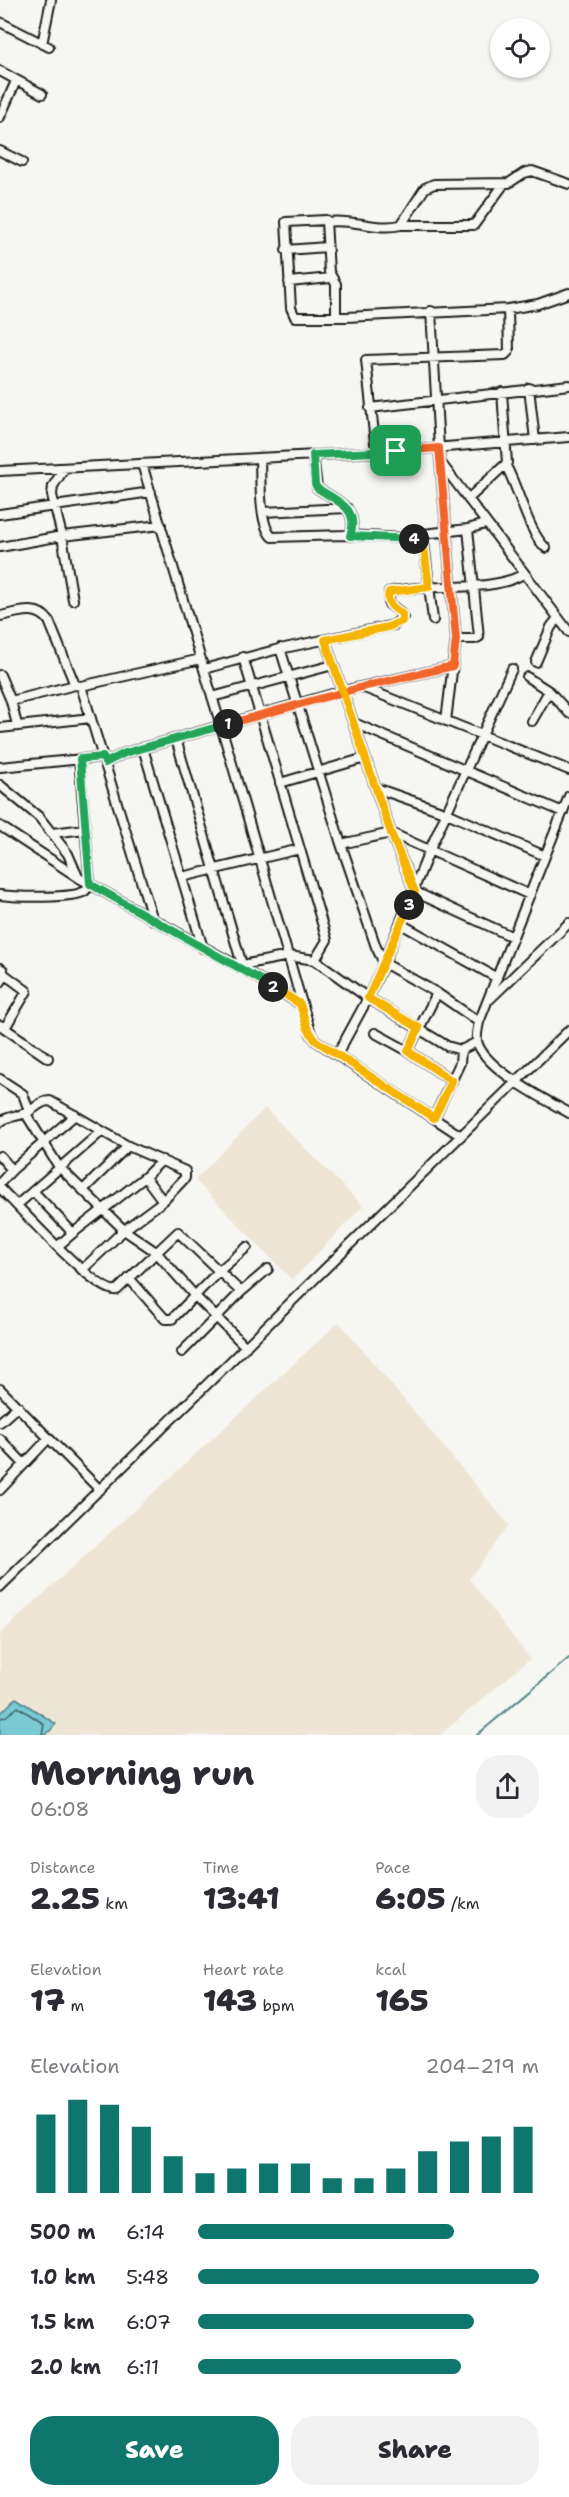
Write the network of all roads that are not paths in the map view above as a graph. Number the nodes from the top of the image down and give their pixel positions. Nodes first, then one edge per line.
1 (51, 0) edge
2 (0, 22) edge
3 (0, 71) edge
4 (16, 81) junction
5 (42, 94) dead end
6 (0, 117) edge
7 (0, 152) edge
8 (22, 162) dead end
9 (504, 184) junction
10 (569, 184) edge
11 (327, 222) junction
12 (401, 225) junction
13 (327, 246) junction
14 (286, 250) junction
15 (331, 278) junction
16 (289, 282) junction
17 (569, 293) edge
18 (508, 309) junction
19 (431, 311) junction
20 (336, 317) junction
21 (434, 358) junction
22 (569, 385) edge
23 (529, 388) junction
24 (502, 392) junction
25 (436, 399) junction
26 (370, 408) junction
27 (569, 437) edge
28 (535, 440) junction
29 (506, 442) junction
30 (439, 448) junction
31 (376, 452) junction
32 (313, 455) junction
33 (260, 458) junction
34 (440, 461) junction
35 (142, 464) junction
36 (506, 466) junction
37 (64, 469) junction
38 (0, 471) edge
39 (152, 492) junction
40 (468, 499) junction
41 (54, 507) junction
42 (347, 508) junction
43 (263, 512) junction
44 (0, 514) edge
45 (486, 524) junction
46 (161, 525) junction
47 (468, 530) junction
48 (446, 531) junction
49 (62, 536) junction
50 (350, 536) junction
51 (423, 539) junction
52 (0, 547) edge
53 (546, 548) dead end
54 (523, 574) junction
55 (474, 584) junction
56 (450, 586) junction
57 (429, 587) junction
58 (73, 600) dead end
59 (0, 616) edge
60 (558, 618) junction
61 (433, 620) dead end
62 (569, 632) edge
63 (456, 639) junction
64 (325, 640) junction
65 (280, 648) junction
66 (243, 657) junction
67 (201, 659) junction
68 (536, 662) dead end
69 (333, 665) junction
70 (453, 666) junction
71 (204, 669) junction
72 (512, 669) dead end
73 (0, 675) edge
74 (289, 677) junction
75 (527, 677) dead end
76 (78, 686) junction
77 (252, 687) junction
78 (362, 687) junction
79 (549, 691) junction
80 (343, 692) junction
81 (7, 697) edge
82 (212, 697) junction
83 (298, 704) junction
84 (569, 713) edge
85 (260, 715) junction
86 (91, 718) junction
87 (446, 721) junction
88 (532, 721) dead end
89 (354, 723) junction
90 (17, 726) junction
91 (221, 726) junction
92 (0, 728) edge
93 (483, 734) junction
94 (176, 739) junction
95 (143, 748) junction
96 (365, 758) junction
97 (80, 759) junction
98 (104, 760) junction
99 (0, 767) edge
100 (569, 770) edge
101 (319, 771) junction
102 (467, 771) junction
103 (280, 783) junction
104 (0, 785) edge
105 (376, 788) junction
106 (569, 796) edge
107 (563, 812) junction
108 (447, 813) junction
109 (0, 826) edge
110 (85, 829) junction
111 (52, 833) junction
112 (391, 833) junction
113 (341, 844) junction
114 (300, 849) junction
115 (430, 849) junction
116 (545, 856) junction
117 (260, 858) junction
118 (215, 870) junction
119 (182, 877) junction
120 (79, 878) junction
121 (90, 884) junction
122 (415, 892) junction
123 (0, 895) edge
124 (530, 895) junction
125 (153, 920) junction
126 (569, 923) edge
127 (401, 924) junction
128 (513, 937) junction
129 (203, 948) junction
130 (289, 956) junction
131 (315, 960) junction
132 (384, 963) junction
133 (242, 967) junction
134 (2, 971) edge
135 (497, 978) junction
136 (0, 983) edge
137 (437, 993) junction
138 (368, 998) junction
139 (487, 1002) junction
140 (300, 1004) junction
141 (480, 1022) junction
142 (3, 1026) edge
143 (419, 1028) junction
144 (569, 1030) edge
145 (375, 1033) dead end
146 (477, 1042) junction
147 (461, 1050) junction
148 (408, 1051) junction
149 (337, 1055) junction
150 (48, 1058) dead end
151 (0, 1079) edge
152 (452, 1081) junction
153 (515, 1082) junction
154 (28, 1113) junction
155 (569, 1113) edge
156 (75, 1115) junction
157 (434, 1118) junction
158 (0, 1122) edge
159 (102, 1131) junction
160 (460, 1136) junction
161 (43, 1142) junction
162 (128, 1146) junction
163 (0, 1156) edge
164 (162, 1160) junction
165 (59, 1167) junction
166 (12, 1170) junction
167 (145, 1177) junction
168 (0, 1183) edge
169 (0, 1188) edge
170 (83, 1190) junction
171 (33, 1191) junction
172 (162, 1201) junction
173 (17, 1205) junction
174 (101, 1209) junction
175 (124, 1230) junction
176 (73, 1233) junction
177 (58, 1246) junction
178 (247, 1247) dead end
179 (156, 1252) junction
180 (268, 1269) dead end
181 (82, 1270) junction
182 (218, 1272) junction
183 (129, 1278) junction
184 (241, 1292) junction
185 (195, 1296) junction
186 (217, 1318) junction
187 (246, 1347) junction
188 (182, 1352) dead end
189 (0, 1389) edge
190 (18, 1406) junction
191 (0, 1422) edge
192 (0, 1439) edge
193 (48, 1439) junction
194 (24, 1464) junction
195 (100, 1490) junction
196 (0, 1491) edge
197 (0, 1587) edge

1 - 2 street
3 - 4 street
4 - 5 street
4 - 6 street
7 - 8 street
9 - 10 street
9 - 12 street
9 - 12 street
11 - 12 street
11 - 13 street
11 - 14 street
13 - 14 street
13 - 15 street
14 - 16 street
15 - 16 street
15 - 20 street
16 - 20 street
17 - 18 street
18 - 19 street
18 - 21 street
19 - 20 street
19 - 21 street
21 - 25 street
21 - 26 street
22 - 23 street
23 - 24 street
23 - 28 street
24 - 25 street
24 - 29 street
25 - 26 street
25 - 30 street
26 - 31 street
27 - 28 street
28 - 29 street
29 - 30 street
29 - 36 street
30 - 31 street
30 - 34 street
31 - 32 street
32 - 33 street
32 - 42 street
33 - 35 street
33 - 43 street
34 - 40 street
34 - 48 street
35 - 37 street
35 - 39 street
36 - 40 street
36 - 53 street
37 - 38 street
37 - 41 street
39 - 41 street
39 - 46 street
40 - 45 street
41 - 44 street
41 - 49 street
42 - 43 street
42 - 50 street
43 - 50 street
45 - 47 street
45 - 54 street
46 - 49 street
46 - 67 street
47 - 48 street
47 - 55 street
48 - 51 street
48 - 56 street
49 - 52 street
49 - 58 street
50 - 51 street
51 - 57 street
54 - 55 street
54 - 60 street
55 - 56 street
55 - 63 street
56 - 57 street
56 - 63 street
57 - 61 street
57 - 64 street
59 - 76 street
60 - 62 street
60 - 68 street
63 - 70 street
64 - 65 street
64 - 69 street
65 - 66 street
65 - 74 street
66 - 71 street
66 - 77 street
67 - 71 street
67 - 76 street
69 - 74 street
69 - 80 street
70 - 78 street
70 - 87 street
71 - 82 street
72 - 93 street
73 - 81 street
74 - 77 street
74 - 83 street
75 - 79 street
76 - 81 street
76 - 86 street
77 - 82 street
77 - 85 street
78 - 80 street
78 - 87 street
79 - 84 street
79 - 88 street
80 - 83 street
80 - 89 street
81 - 90 street
82 - 91 street
83 - 85 street
83 - 101 street
85 - 91 street
85 - 103 street
86 - 90 street
86 - 98 street
87 - 93 street
89 - 96 street
89 - 102 street
90 - 92 street
91 - 94 street
91 - 117 street
93 - 100 street
93 - 102 street
94 - 95 street
94 - 118 street
95 - 98 street
95 - 119 street
96 - 101 street
96 - 105 street
97 - 98 street
97 - 99 street
97 - 110 street
98 - 125 street
101 - 103 street
101 - 113 street
102 - 107 street
102 - 108 street
103 - 114 street
104 - 111 street
105 - 108 street
105 - 112 street
106 - 107 street
107 - 116 street
108 - 115 street
108 - 116 street
109 - 120 street
110 - 111 street
110 - 121 street
111 - 120 street
112 - 113 street
112 - 115 street
112 - 122 street
113 - 132 street
114 - 117 street
114 - 131 street
115 - 122 street
115 - 124 street
116 - 124 street
117 - 118 street
117 - 130 street
118 - 119 street
118 - 133 street
119 - 129 street
120 - 121 street
121 - 123 street
121 - 125 street
122 - 127 street
122 - 128 street
124 - 128 street
125 - 129 street
126 - 139 street
127 - 132 street
127 - 135 street
128 - 135 street
129 - 133 street
130 - 131 street
130 - 133 street
130 - 140 street
131 - 138 street
132 - 137 street
132 - 138 street
133 - 140 street
134 - 136 street
134 - 142 street
135 - 139 street
137 - 141 street
137 - 143 street
138 - 143 street
138 - 149 street
139 - 141 street
140 - 149 street
141 - 146 street
142 - 150 street
143 - 147 street
143 - 148 street
144 - 153 street
145 - 148 street
146 - 147 street
146 - 153 street
147 - 152 street
148 - 152 street
149 - 157 street
151 - 154 street
152 - 157 street
153 - 155 street
153 - 160 street
154 - 156 street
154 - 158 street
154 - 161 street
156 - 159 street
156 - 161 street
157 - 160 street
159 - 162 street
159 - 165 street
160 - 187 street
161 - 165 street
161 - 166 street
162 - 164 street
162 - 170 street
163 - 166 street
164 - 167 street
164 - 172 street
165 - 170 street
165 - 171 street
166 - 168 street
167 - 172 street
167 - 174 street
169 - 173 street
170 - 174 street
171 - 173 street
171 - 176 street
172 - 175 street
173 - 177 street
174 - 175 street
174 - 176 street
175 - 179 street
175 - 181 street
176 - 177 street
177 - 181 street
178 - 182 street
179 - 182 street
179 - 183 street
179 - 185 street
180 - 184 street
181 - 183 street
182 - 184 street
182 - 185 street
183 - 185 street
184 - 186 street
185 - 186 street
186 - 187 street
186 - 188 street
187 - 195 street
189 - 190 street
190 - 191 street
190 - 193 street
192 - 194 street
193 - 194 street
193 - 195 street
194 - 196 street
195 - 197 street

